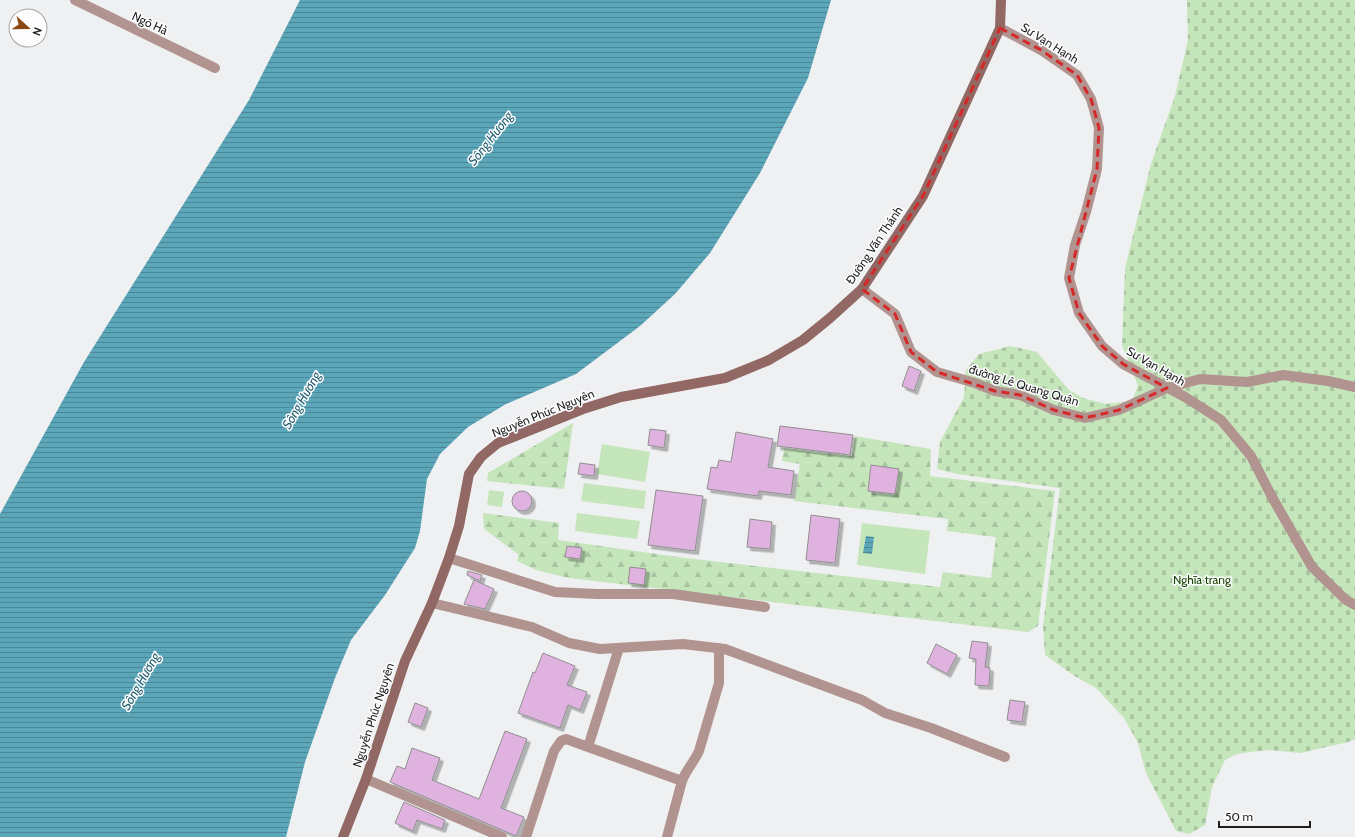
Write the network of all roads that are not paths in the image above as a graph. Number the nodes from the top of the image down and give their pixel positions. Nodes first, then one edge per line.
1 (76, 0) edge
2 (1001, 0) edge
3 (1000, 28) junction
4 (215, 68) dead end
5 (862, 289) junction
6 (1355, 387) edge
7 (1167, 388) junction
8 (629, 395) joint
9 (449, 558) junction
10 (432, 603) junction
11 (1355, 605) edge
12 (765, 607) dead end
13 (619, 648) junction
14 (719, 648) junction
15 (588, 747) junction
16 (1005, 757) dead end
17 (366, 779) junction
18 (682, 781) junction
19 (343, 837) edge
20 (502, 837) edge
21 (526, 837) edge
22 (667, 837) edge

1 - 4 street, Ngô Hà
2 - 3 main road, Đường Văn Thánh
3 - 5 main road, Đường Văn Thánh
3 - 7 street, Sư Vạn Hạnh
5 - 7 street, đường Lê Quang Quận
5 - 8 main road, Đường Văn Thánh
6 - 7 street, đường Lê Quang Quận
7 - 11 street, Sư Vạn Hạnh
8 - 9 main road, Nguyễn Phúc Nguyên
9 - 10 main road, Nguyễn Phúc Nguyên
9 - 12 street
10 - 13 street
10 - 17 main road, Nguyễn Phúc Nguyên
13 - 14 street
13 - 15 street
14 - 16 street
14 - 18 street
15 - 18 street
15 - 21 street
17 - 19 main road, Nguyễn Phúc Nguyên
17 - 20 street
18 - 22 street

